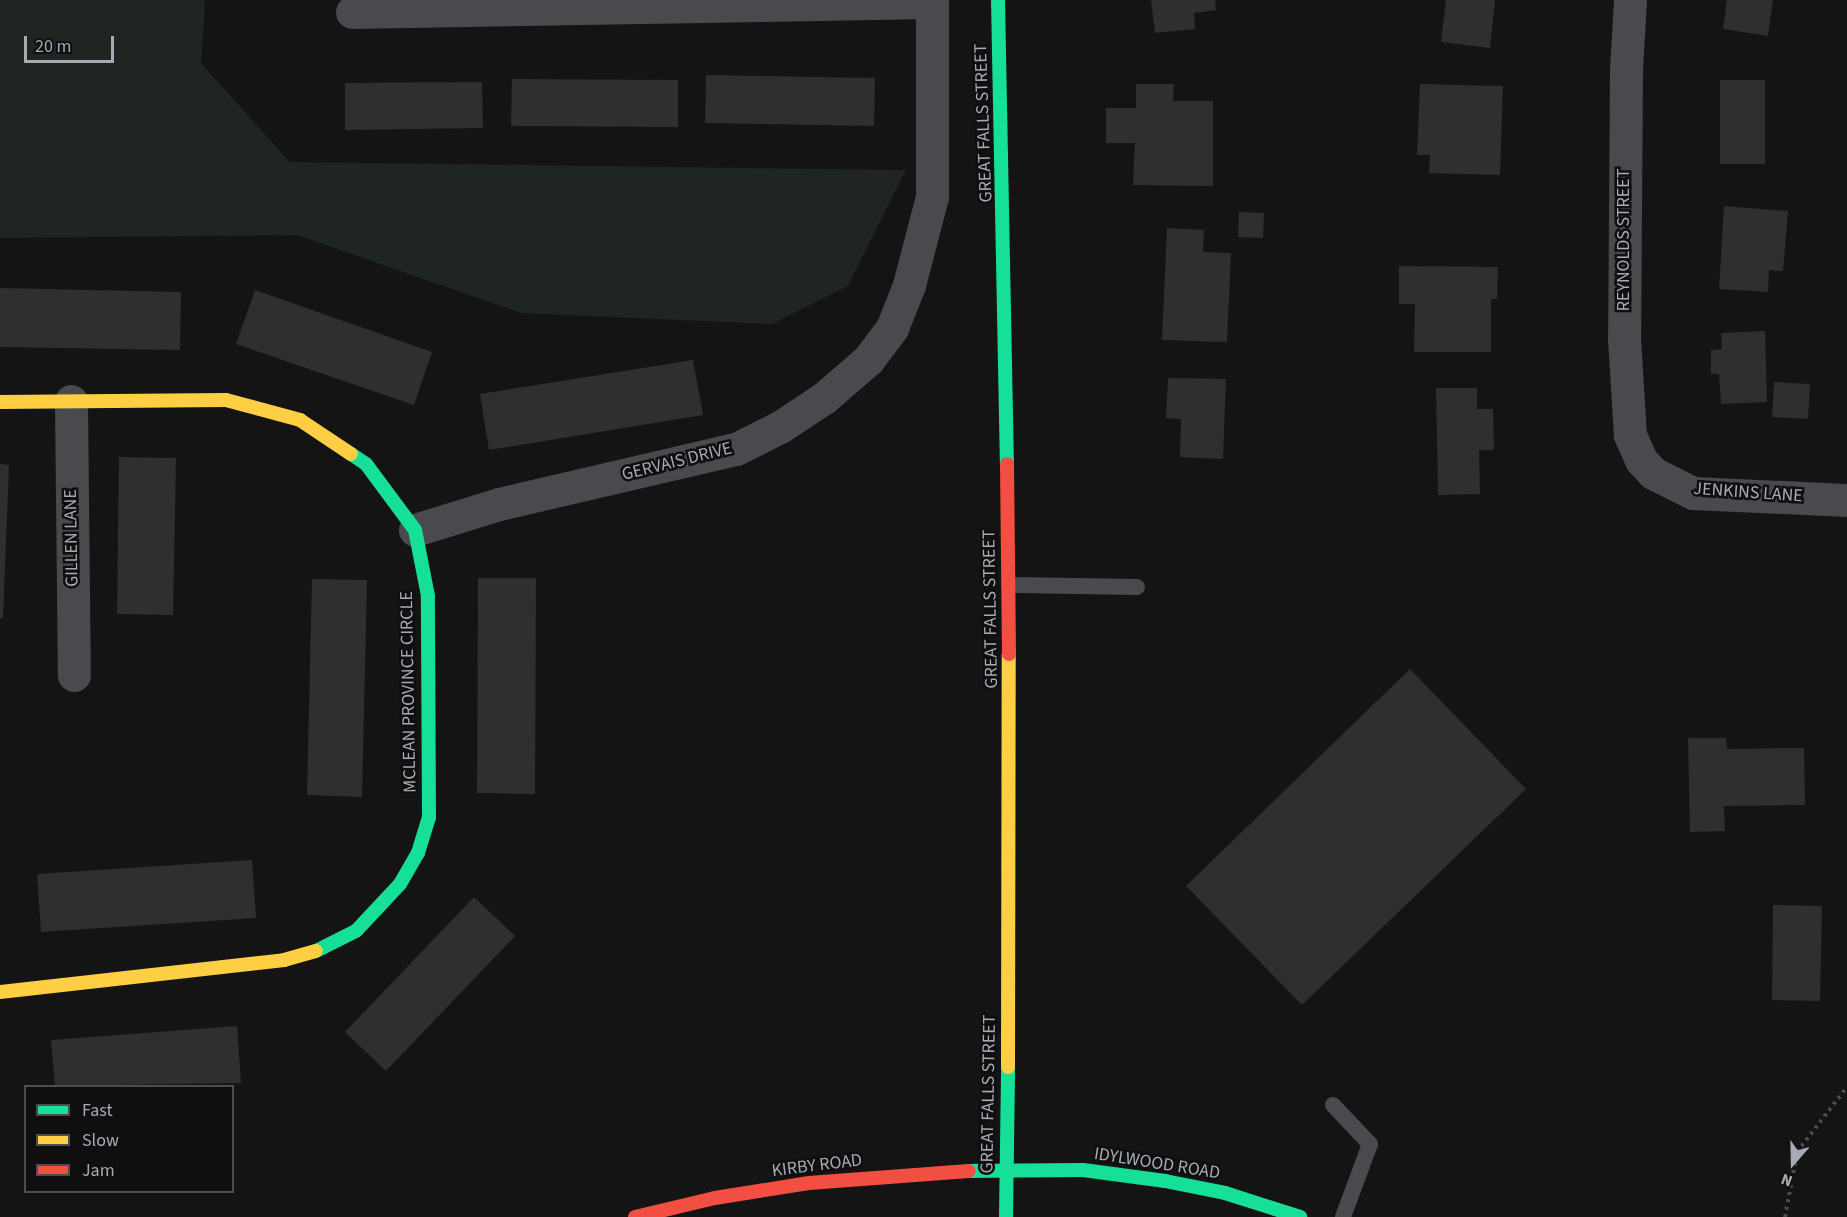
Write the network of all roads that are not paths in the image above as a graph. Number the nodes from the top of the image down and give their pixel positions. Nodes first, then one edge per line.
1 (998, 0) edge
2 (1630, 0) edge
3 (932, 1) edge
4 (352, 12) dead end
5 (71, 401) junction
6 (0, 402) edge
7 (1653, 473) joint
8 (1847, 500) edge
9 (415, 530) junction
10 (1009, 585) junction
11 (1137, 587) dead end
12 (74, 675) dead end
13 (0, 992) edge
14 (1333, 1105) dead end
15 (1005, 1168) junction
16 (635, 1217) edge
17 (1005, 1217) edge
18 (1300, 1217) edge
19 (1343, 1217) edge

1 - 10 main road, GREAT FALLS STREET
2 - 7 street, REYNOLDS STREET
3 - 4 street
3 - 9 street, GERVAIS DRIVE
5 - 6 main road, MCLEAN PROVINCE CIRCLE
5 - 9 main road, MCLEAN PROVINCE CIRCLE
5 - 12 street, GILLEN LANE
7 - 8 street, JENKINS LANE
9 - 13 main road, MCLEAN PROVINCE CIRCLE
10 - 11 lane
10 - 15 main road, GREAT FALLS STREET
14 - 19 lane
15 - 16 main road, KIRBY ROAD
15 - 17 main road, GREAT FALLS STREET
15 - 18 main road, IDYLWOOD ROAD

